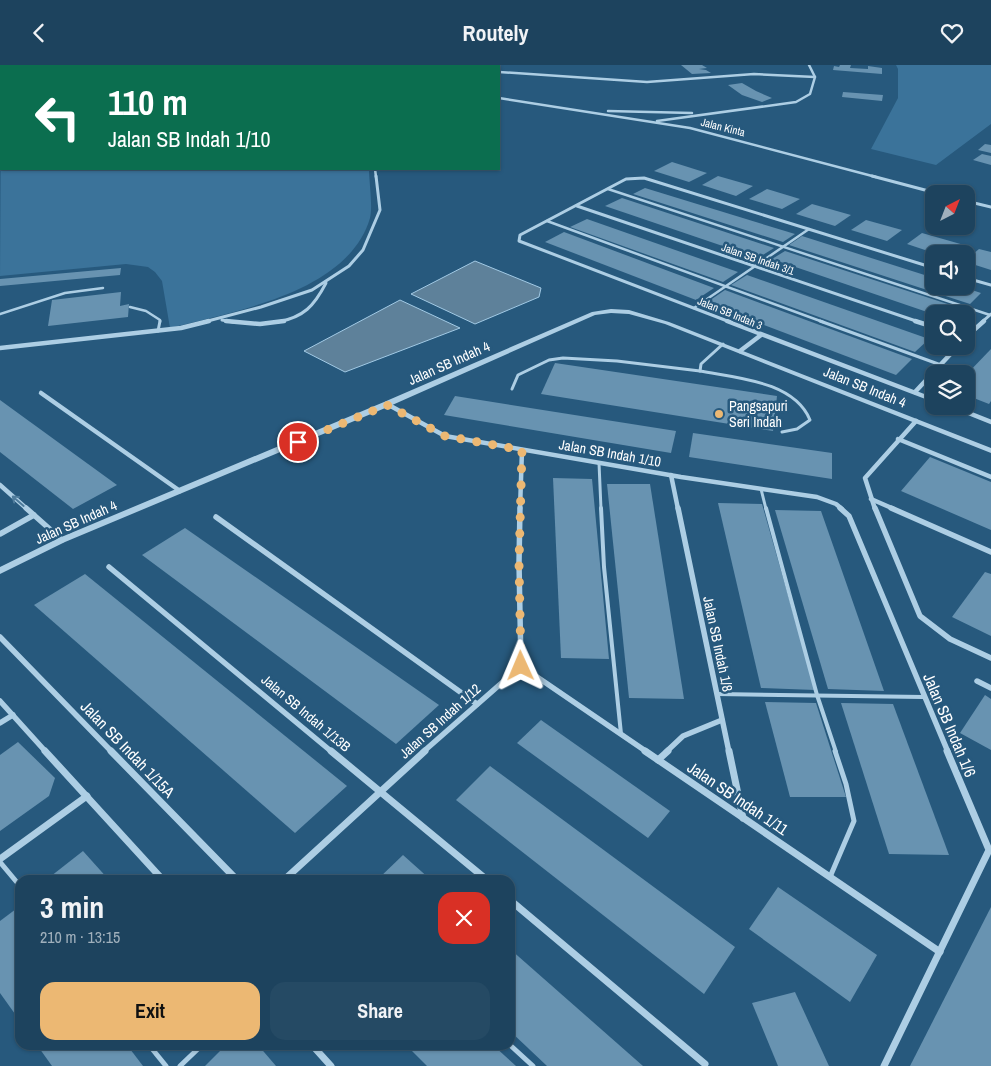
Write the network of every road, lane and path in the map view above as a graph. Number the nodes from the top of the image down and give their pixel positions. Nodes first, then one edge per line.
1 (809, 65) edge
2 (500, 72) edge
3 (815, 77) junction
4 (500, 97) edge
5 (583, 109) junction
6 (710, 113) junction
7 (690, 116) junction
8 (652, 121) junction
9 (690, 128) junction
10 (375, 170) edge
11 (608, 189) junction
12 (925, 190) edge
13 (975, 203) edge
14 (577, 205) junction
15 (991, 207) edge
16 (546, 221) junction
17 (809, 229) junction
18 (781, 247) junction
19 (925, 264) edge
20 (753, 266) junction
21 (975, 281) edge
22 (326, 282) junction
23 (991, 285) edge
24 (724, 286) junction
25 (103, 288) dead end
26 (130, 307) dead end
27 (694, 308) junction
28 (0, 314) edge
29 (990, 314) edge
30 (219, 319) junction
31 (925, 324) edge
32 (975, 328) edge
33 (158, 331) junction
34 (761, 335) junction
35 (723, 344) junction
36 (0, 348) edge
37 (740, 351) junction
38 (949, 355) edge
39 (940, 365) joint
40 (700, 371) junction
41 (925, 381) edge
42 (512, 389) dead end
43 (915, 392) junction
44 (41, 393) dead end
45 (925, 396) edge
46 (387, 405) junction
47 (974, 415) edge
48 (916, 421) junction
49 (991, 422) edge
50 (782, 432) dead end
51 (898, 439) junction
52 (522, 450) junction
53 (991, 451) edge
54 (599, 463) junction
55 (671, 475) junction
56 (991, 477) edge
57 (0, 485) edge
58 (761, 489) junction
59 (180, 491) junction
60 (871, 499) junction
61 (836, 505) joint
62 (34, 515) junction
63 (216, 517) dead end
64 (0, 533) edge
65 (62, 540) junction
66 (991, 553) edge
67 (109, 567) dead end
68 (0, 571) edge
69 (0, 637) edge
70 (991, 658) edge
71 (521, 666) junction
72 (977, 681) dead end
73 (991, 689) edge
74 (717, 694) junction
75 (818, 695) junction
76 (923, 697) junction
77 (0, 701) edge
78 (476, 705) junction
79 (13, 715) junction
80 (722, 720) junction
81 (0, 723) edge
82 (621, 735) junction
83 (658, 760) junction
84 (380, 790) junction
85 (87, 796) junction
86 (743, 818) junction
87 (990, 851) edge
88 (0, 860) edge
89 (158, 875) edge
90 (232, 875) edge
91 (289, 875) edge
92 (481, 875) edge
93 (830, 877) junction
94 (15, 880) edge
95 (515, 903) edge
96 (940, 952) junction
97 (153, 1050) edge
98 (197, 1050) edge
99 (317, 1050) edge
100 (515, 1050) edge
101 (705, 1064) dead end
102 (166, 1066) edge
103 (180, 1066) edge
104 (331, 1066) edge
105 (533, 1066) edge
106 (884, 1066) edge

1 - 3 street
2 - 3 street
3 - 6 street
4 - 5 street, Jalan Kinta
5 - 6 street
5 - 8 street, Jalan Kinta
6 - 7 street
7 - 8 street
7 - 9 street
8 - 9 street, Jalan Kinta
9 - 12 street, Jalan Kinta
10 - 22 street
11 - 14 street
11 - 17 street
11 - 18 lane
13 - 15 street
14 - 16 street
14 - 20 street, Jalan SB Indah 3/1
16 - 24 lane
16 - 27 street, Jalan SB Indah 3
17 - 18 lane
17 - 19 street
18 - 20 lane
18 - 29 lane
20 - 24 lane
20 - 31 street, Jalan SB Indah 3/1
21 - 23 street
22 - 30 street
22 - 30 street
24 - 27 lane
24 - 39 lane
25 - 28 lane
26 - 33 lane
27 - 34 street, Jalan SB Indah 3
29 - 32 street
30 - 33 street
33 - 36 street
34 - 37 street
34 - 43 street, Jalan SB Indah 3
35 - 37 street, Jalan SB Indah 4
35 - 40 lane
35 - 46 street, Jalan SB Indah 4
37 - 48 street, Jalan SB Indah 4
38 - 39 street
40 - 42 lane
40 - 50 lane
41 - 43 street
43 - 45 street, Jalan SB Indah 3
44 - 59 street
46 - 52 street, Jalan SB Indah 1/10
46 - 59 street, Jalan SB Indah 4
47 - 49 street
48 - 51 street
48 - 53 street, Jalan SB Indah 4
51 - 56 street
51 - 60 street
52 - 54 street, Jalan SB Indah 1/10
52 - 71 street
54 - 55 street, Jalan SB Indah 1/10
54 - 82 lane
55 - 58 street, Jalan SB Indah 1/10
55 - 74 street, Jalan SB Indah 1/8
62 -> 57 street
58 - 61 street, Jalan SB Indah 1/10
58 - 75 lane
59 - 65 street, Jalan SB Indah 4
60 - 66 street
60 - 70 street
61 - 76 street, Jalan SB Indah 1/6
62 - 64 street
62 - 65 street
63 - 78 street
65 - 68 street, Jalan SB Indah 4
67 - 84 street, Jalan SB Indah 1/13B
69 - 90 street, Jalan SB Indah 1/15A
71 - 78 street, Jalan SB Indah 1/12
71 - 82 street, Jalan SB Indah 1/11
72 - 73 street
74 - 75 lane
74 - 80 street, Jalan SB Indah 1/8
75 - 76 lane
75 - 93 lane
76 - 87 street, Jalan SB Indah 1/6
77 - 79 street
78 - 84 street, Jalan SB Indah 1/12
79 - 81 street
79 - 85 street
80 - 83 street
80 - 86 street, Jalan SB Indah 1/8
82 - 83 street, Jalan SB Indah 1/11
83 - 86 street, Jalan SB Indah 1/11
84 - 91 street, Jalan SB Indah 1/12
84 - 92 street, Jalan SB Indah 1/13B
85 - 88 street
85 - 89 street
86 - 93 street, Jalan SB Indah 1/11
87 - 96 street, Jalan SB Indah 1/6
88 - 94 lane
93 - 96 street, Jalan SB Indah 1/11
95 - 101 street
96 - 106 street, Jalan SB Indah 1/6
97 - 102 lane
98 - 103 lane
99 - 104 street
100 - 105 lane

